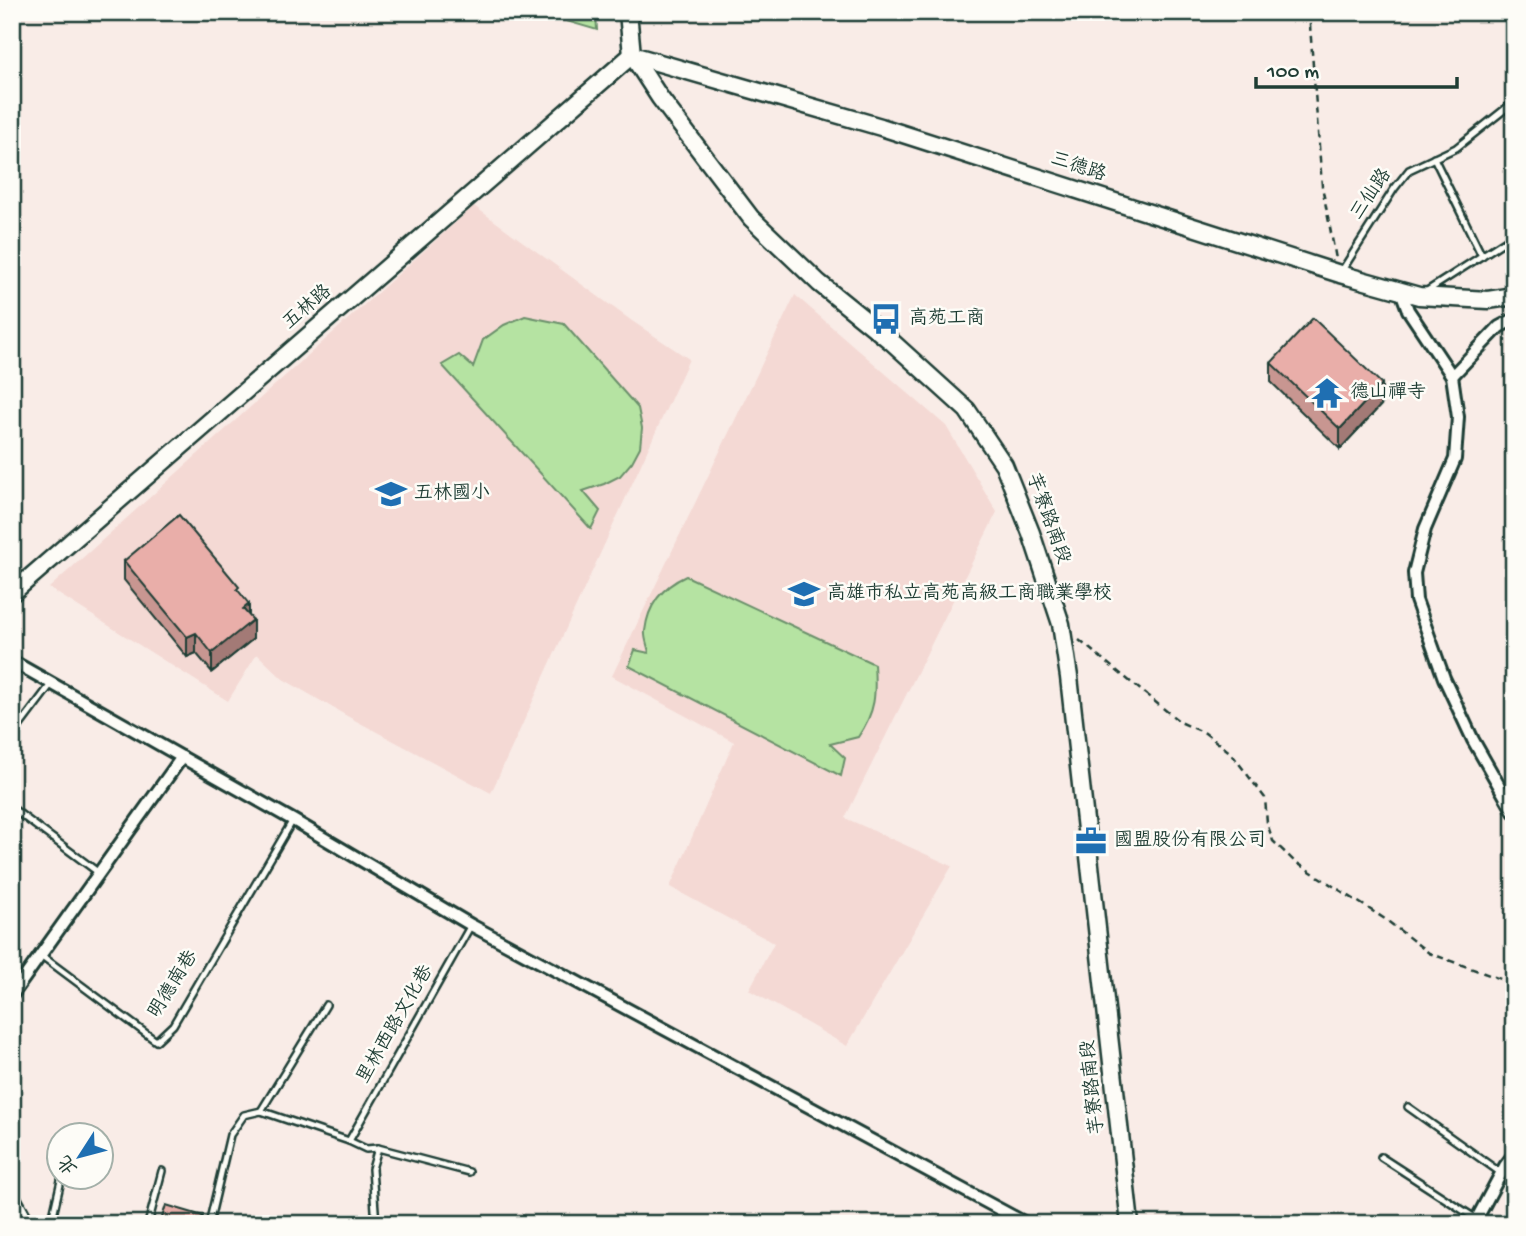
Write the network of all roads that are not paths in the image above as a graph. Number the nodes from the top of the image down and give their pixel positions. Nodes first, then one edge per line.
1 (628, 12) edge
2 (632, 55) junction
3 (1514, 102) edge
4 (1434, 158) junction
5 (1514, 235) edge
6 (1482, 256) junction
7 (1340, 274) junction
8 (1401, 291) junction
9 (1419, 296) junction
10 (1514, 296) edge
11 (1514, 319) edge
12 (1452, 376) junction
13 (12, 593) edge
14 (12, 661) edge
15 (52, 683) junction
16 (12, 736) edge
17 (182, 757) junction
18 (12, 808) edge
19 (1514, 812) edge
20 (293, 820) junction
21 (99, 873) junction
22 (471, 925) junction
23 (40, 954) junction
24 (12, 995) edge
25 (326, 1005) dead end
26 (1408, 1107) dead end
27 (261, 1111) junction
28 (349, 1141) junction
29 (378, 1148) junction
30 (1514, 1154) edge
31 (1381, 1157) dead end
32 (162, 1171) dead end
33 (469, 1172) dead end
34 (1501, 1173) junction
35 (59, 1190) edge
36 (12, 1199) edge
37 (1476, 1222) edge
38 (26, 1224) edge
39 (51, 1224) edge
40 (148, 1224) edge
41 (209, 1224) edge
42 (376, 1224) edge
43 (1027, 1224) edge
44 (1130, 1224) edge

1 - 2 street
2 - 7 street, 三德路
2 - 13 street, 五林路
2 - 44 street, 芋寮路南段
3 - 4 lane, 三仙路
4 - 6 lane
4 - 7 lane, 三仙路
5 - 6 lane
6 - 9 lane
7 - 8 street, 三德路
8 - 9 street, 三德路
8 - 12 street
9 - 10 street, 三德路
11 - 12 street
12 - 19 street
14 - 15 street
15 - 16 lane
15 - 17 street
17 - 20 street
17 - 21 street
18 - 21 lane
20 - 22 street
20 - 23 lane, 明德南巷
21 - 23 street
22 - 28 lane, 里林西路文化巷
22 - 43 street
23 - 24 street
25 - 27 lane
26 - 34 lane
27 - 28 lane
27 - 41 lane
28 - 29 lane
29 - 33 lane
29 - 42 lane
30 - 34 street
31 - 37 lane
32 - 40 lane
34 - 37 street
35 - 39 lane
36 - 38 street

